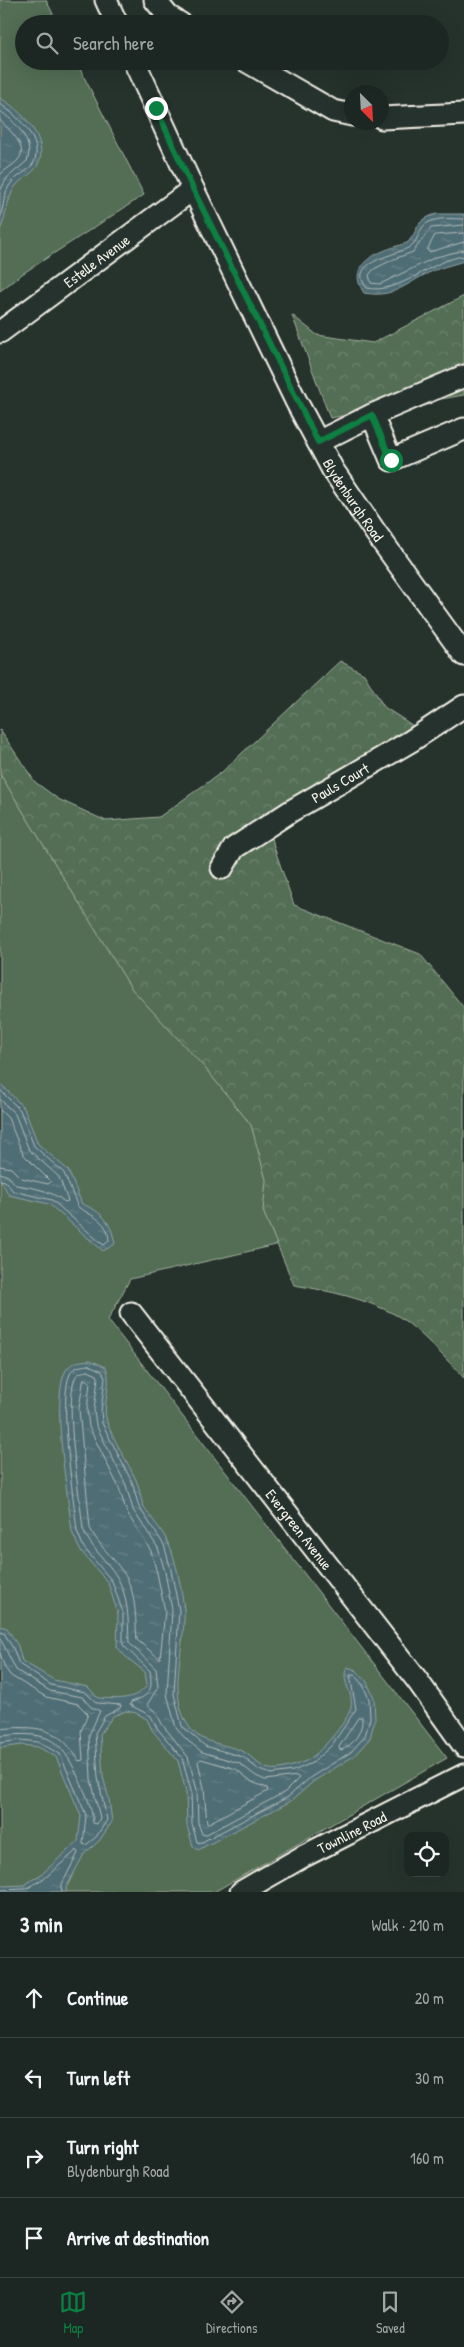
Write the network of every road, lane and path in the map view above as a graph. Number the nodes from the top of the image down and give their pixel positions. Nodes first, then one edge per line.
1 (106, 0) edge
2 (155, 0) edge
3 (113, 15) edge
4 (167, 15) edge
5 (138, 70) edge
6 (262, 70) edge
7 (344, 113) edge
8 (464, 114) edge
9 (389, 118) edge
10 (193, 189) junction
11 (0, 332) edge
12 (464, 376) edge
13 (372, 415) junction
14 (464, 429) edge
15 (318, 442) junction
16 (458, 634) edge
17 (464, 655) edge
18 (464, 706) edge
19 (222, 868) dead end
20 (131, 1314) dead end
21 (464, 1746) edge
22 (464, 1775) edge
23 (241, 1892) edge

1 - 3 street
2 - 4 street
5 - 10 street, Blydenburgh Road
6 - 7 street
8 - 9 street
10 - 11 street, Estelle Avenue
10 - 15 street, Blydenburgh Road
12 - 13 street
13 - 14 street
13 - 15 street
15 - 16 street, Blydenburgh Road
16 - 17 street, Blydenburgh Road
18 - 19 street, Pauls Court
20 - 21 street, Evergreen Avenue
22 - 23 street, Townline Road

